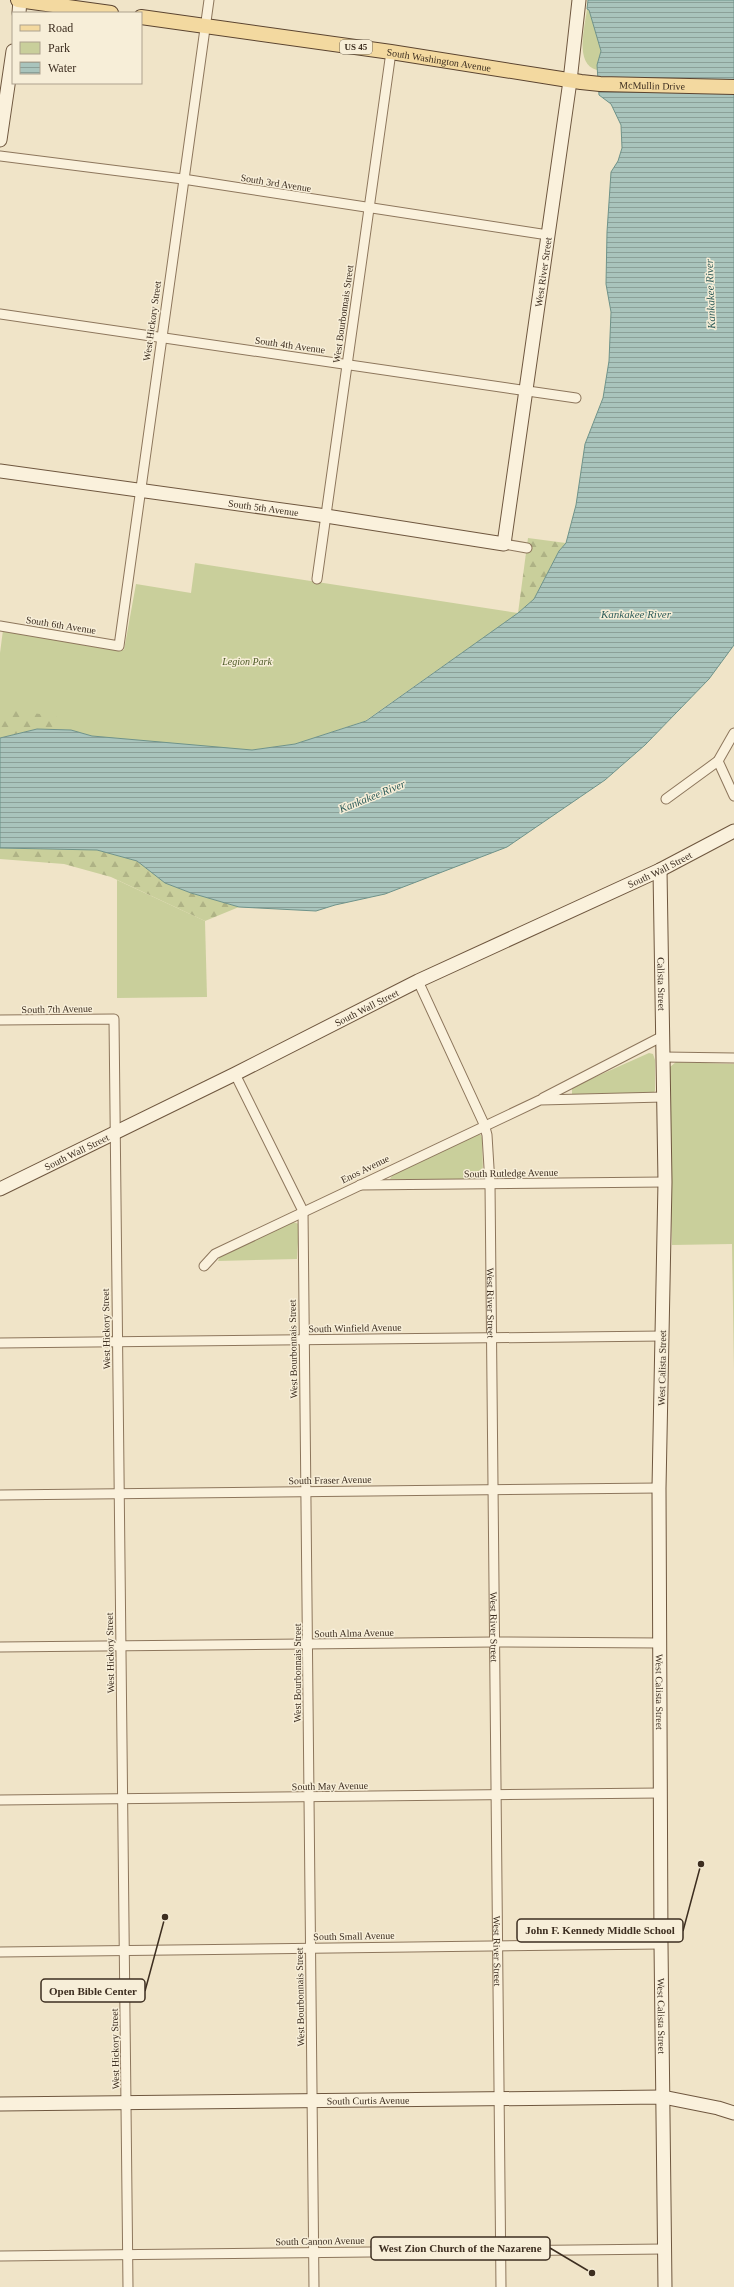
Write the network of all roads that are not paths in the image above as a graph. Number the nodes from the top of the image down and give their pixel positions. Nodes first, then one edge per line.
1 (20, 0) edge
2 (209, 0) edge
3 (579, 0) edge
4 (18, 12) edge
5 (104, 12) edge
6 (142, 17) edge
7 (205, 26) junction
8 (391, 52) junction
9 (12, 55) edge
10 (570, 81) junction
11 (734, 87) edge
12 (3, 93) edge
13 (0, 140) edge
14 (0, 156) edge
15 (183, 179) junction
16 (369, 208) junction
17 (548, 235) junction
18 (0, 314) edge
19 (161, 337) junction
20 (347, 364) junction
21 (526, 391) junction
22 (576, 398) dead end
23 (0, 471) edge
24 (140, 491) junction
25 (326, 516) junction
26 (504, 544) junction
27 (527, 548) dead end
28 (317, 579) dead end
29 (0, 626) edge
30 (119, 646) joint
31 (734, 733) edge
32 (718, 761) junction
33 (734, 796) edge
34 (666, 799) dead end
35 (734, 831) edge
36 (660, 870) junction
37 (418, 981) junction
38 (114, 1019) joint
39 (0, 1020) edge
40 (663, 1036) junction
41 (664, 1057) junction
42 (734, 1058) edge
43 (235, 1074) junction
44 (664, 1097) junction
45 (540, 1100) junction
46 (484, 1124) junction
47 (115, 1131) junction
48 (665, 1182) junction
49 (490, 1184) junction
50 (356, 1185) junction
51 (0, 1189) edge
52 (303, 1211) junction
53 (204, 1266) dead end
54 (663, 1336) junction
55 (491, 1338) junction
56 (304, 1340) junction
57 (117, 1342) junction
58 (0, 1343) edge
59 (659, 1488) junction
60 (493, 1490) junction
61 (306, 1492) junction
62 (119, 1494) junction
63 (0, 1495) edge
64 (494, 1642) junction
65 (660, 1643) junction
66 (308, 1644) junction
67 (121, 1646) junction
68 (0, 1647) edge
69 (660, 1793) junction
70 (496, 1795) junction
71 (309, 1797) junction
72 (123, 1798) junction
73 (0, 1800) edge
74 (661, 1944) junction
75 (497, 1946) junction
76 (311, 1948) junction
77 (124, 1950) junction
78 (0, 1952) edge
79 (663, 2097) junction
80 (499, 2099) junction
81 (312, 2101) junction
82 (126, 2103) junction
83 (0, 2104) edge
84 (734, 2113) edge
85 (664, 2249) junction
86 (500, 2250) junction
87 (314, 2252) junction
88 (128, 2255) junction
89 (0, 2256) edge
90 (128, 2287) edge
91 (314, 2287) edge
92 (501, 2287) edge
93 (665, 2287) edge

1 - 4 street
1 - 5 main road
2 - 7 street, West Hickory Street
3 - 10 street, West River Street
6 - 7 main road, South Washington Avenue / US 45
7 - 8 main road, South Washington Avenue / US 45
7 - 15 street, West Hickory Street
8 - 10 main road, South Washington Avenue / US 45
8 - 16 street, West Bourbonnais Street
9 - 12 street
10 - 11 main road, McMullin Drive / US 45
10 - 17 street, West River Street
12 - 13 street
14 - 15 street, South 3rd Avenue
15 - 16 street, South 3rd Avenue
15 - 19 street, West Hickory Street
16 - 17 street, South 3rd Avenue
16 - 20 street, West Bourbonnais Street
17 - 21 street, West River Street
18 - 19 street, South 4th Avenue
19 - 20 street, South 4th Avenue
19 - 24 street, West Hickory Street
20 - 21 street, South 4th Avenue
20 - 25 street, West Bourbonnais Street
21 - 22 street, South 4th Avenue
21 - 26 street, West River Street
23 - 24 street, South 5th Avenue
24 - 25 street, South 5th Avenue
24 - 30 street, West Hickory Street
25 - 26 street, South 5th Avenue
25 - 28 street, West Bourbonnais Street
26 - 27 street, South 5th Avenue
29 - 30 street, South 6th Avenue
31 - 32 street
32 - 33 street
32 - 34 street
35 - 36 street, South Wall Street
36 - 37 street, South Wall Street
36 - 40 street, Calista Street
37 - 43 street, South Wall Street
37 - 46 street, West River Street
38 - 39 street, South 7th Avenue
38 - 47 street, West Hickory Street
40 - 41 street, Calista Street
40 - 45 street, Enos Avenue
41 - 42 street
41 - 44 street, Calista Street
43 - 47 street, South Wall Street
43 - 52 street, West Bourbonnais Street
44 - 45 street, Enos Avenue
44 - 48 street, West Calista Street
45 - 46 street, Enos Avenue
46 - 49 street, West River Street
46 - 50 street, Enos Avenue
47 - 51 street, South Wall Street
47 - 57 street, West Hickory Street
48 - 49 street, South Rutledge Avenue
48 - 54 street, West Calista Street
49 - 50 street, South Rutledge Avenue
49 - 55 street, West River Street
50 - 52 street, Enos Avenue
52 - 53 street, Enos Avenue
52 - 56 street, West Bourbonnais Street
54 - 55 street, South Winfield Avenue
54 - 59 street, West Calista Street
55 - 56 street, South Winfield Avenue
55 - 60 street, West River Street
56 - 57 street, South Winfield Avenue
56 - 61 street, West Bourbonnais Street
57 - 58 street, South Winfield Avenue
57 - 62 street, West Hickory Street
59 - 60 street, South Fraser Avenue
59 - 65 street, West Calista Street
60 - 61 street, South Fraser Avenue
60 - 64 street, West River Street
61 - 62 street, South Fraser Avenue
61 - 66 street, West Bourbonnais Street
62 - 63 street, South Fraser Avenue
62 - 67 street, West Hickory Street
64 - 65 street, South Alma Avenue
64 - 66 street, South Alma Avenue
64 - 70 street, West River Street
65 - 69 street, West Calista Street
66 - 67 street, South Alma Avenue
66 - 71 street, West Bourbonnais Street
67 - 68 street, South Alma Avenue
67 - 72 street, West Hickory Street
69 - 70 street, South May Avenue
69 - 74 street, West Calista Street
70 - 71 street, South May Avenue
70 - 75 street, West River Street
71 - 72 street, South May Avenue
71 - 76 street, West Bourbonnais Street
72 - 73 street, South May Avenue
72 - 77 street, West Hickory Street
74 - 75 street, South Small Avenue
74 - 79 street, West Calista Street
75 - 76 street, South Small Avenue
75 - 80 street, West River Street
76 - 77 street, South Small Avenue
76 - 81 street, West Bourbonnais Street
77 - 78 street, South Small Avenue
77 - 82 street, West Hickory Street
79 - 80 street, South Curtis Avenue
79 - 84 street, South Curtis Avenue
79 - 85 street, West Calista Street
80 - 81 street, South Curtis Avenue
80 - 86 street, West River Street
81 - 82 street, South Curtis Avenue
81 - 87 street, West Bourbonnais Street
82 - 83 street, South Curtis Avenue
82 - 88 street, West Hickory Street
85 - 86 street, South Cannon Avenue
85 - 93 street, West Calista Street
86 - 87 street, South Cannon Avenue
86 - 92 street, West River Street
87 - 88 street, South Cannon Avenue
87 - 91 street, West Bourbonnais Street
88 - 89 street, South Cannon Avenue
88 - 90 street, West Hickory Street

